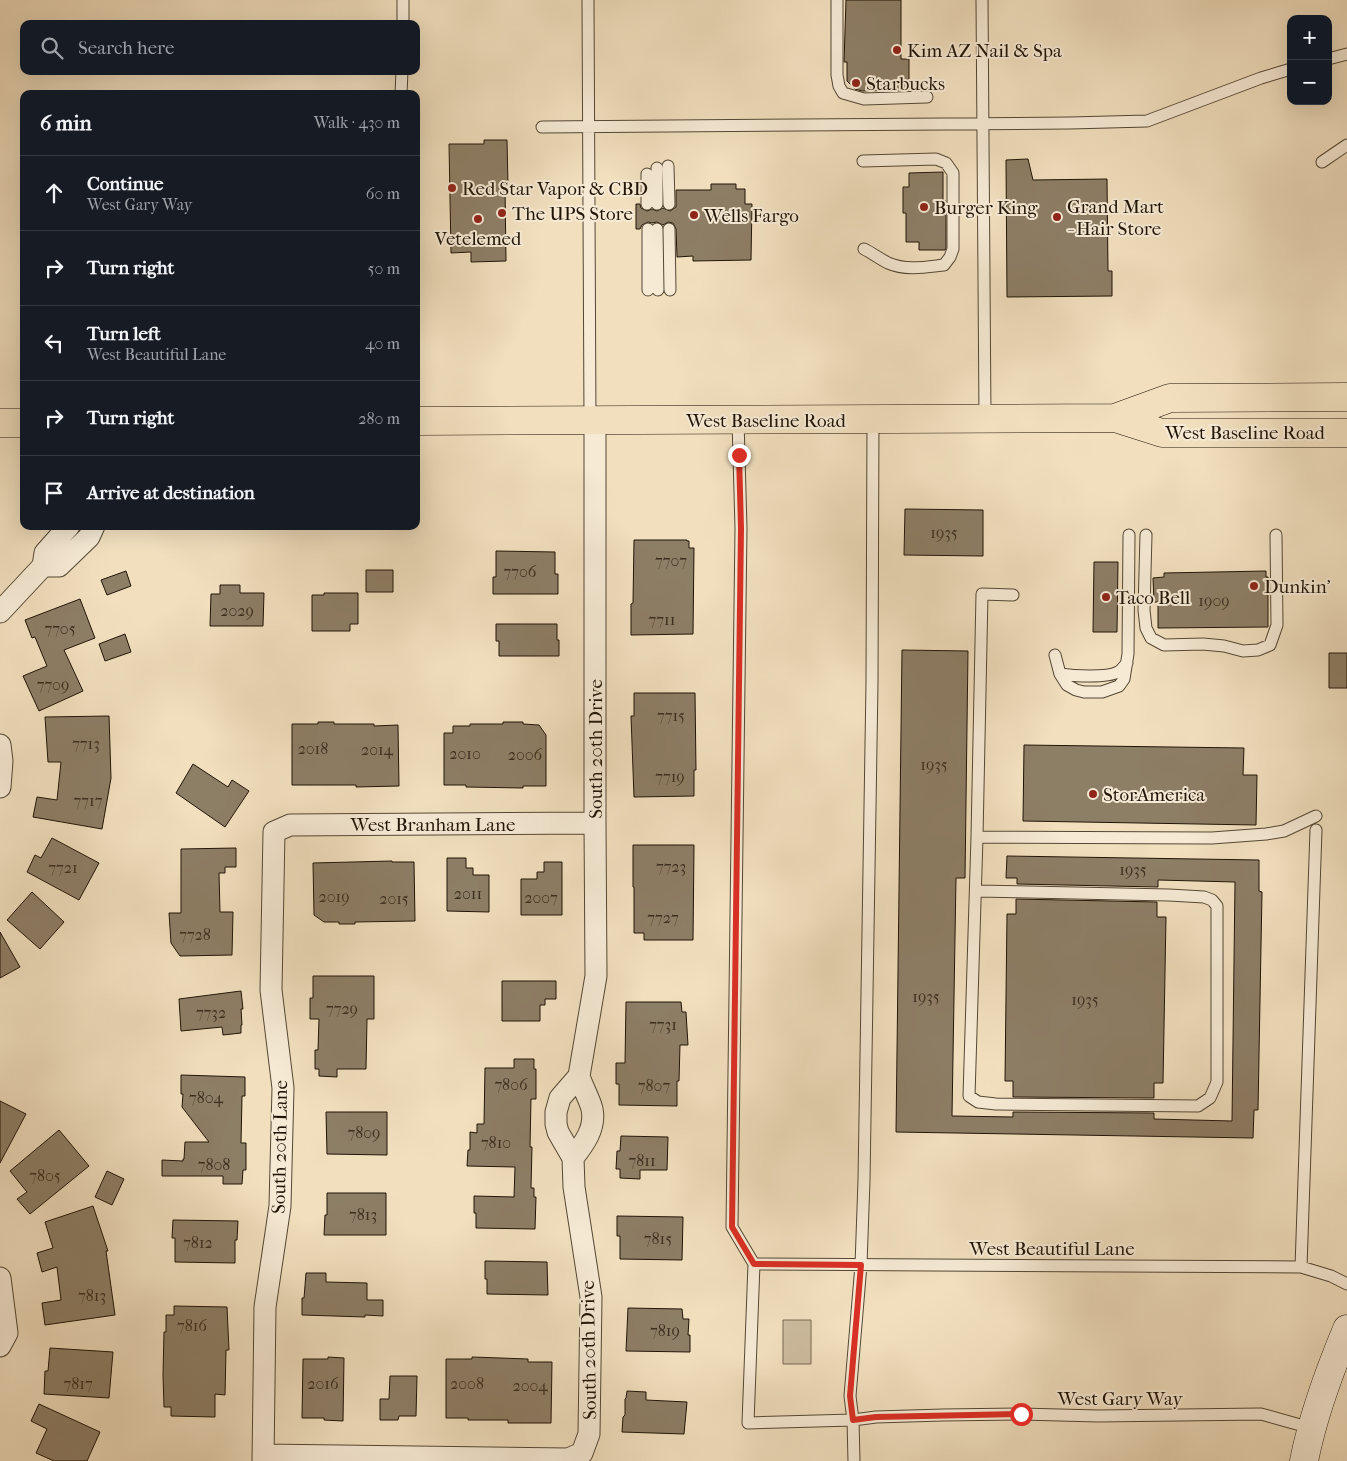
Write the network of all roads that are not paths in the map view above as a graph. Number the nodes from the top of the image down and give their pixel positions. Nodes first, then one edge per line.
1 (403, 0) edge
2 (588, 0) edge
3 (837, 0) edge
4 (982, 0) edge
5 (403, 20) edge
6 (1347, 54) edge
7 (1332, 58) edge
8 (1287, 70) edge
9 (402, 75) edge
10 (401, 90) edge
11 (926, 96) dead end
12 (982, 124) junction
13 (589, 126) junction
14 (542, 127) dead end
15 (1347, 144) edge
16 (863, 161) dead end
17 (1322, 162) dead end
18 (663, 167) dead end
19 (646, 174) dead end
20 (864, 249) dead end
21 (653, 290) dead end
22 (670, 290) dead end
23 (1347, 396) edge
24 (1115, 418) junction
25 (985, 419) junction
26 (738, 420) junction
27 (874, 420) junction
28 (420, 421) edge
29 (593, 421) junction
30 (0, 423) edge
31 (20, 423) edge
32 (1347, 433) edge
33 (65, 530) edge
34 (87, 530) edge
35 (1129, 535) dead end
36 (1146, 535) dead end
37 (1276, 535) dead end
38 (43, 566) junction
39 (1013, 595) dead end
40 (0, 612) edge
41 (1055, 654) dead end
42 (1127, 663) junction
43 (1060, 674) junction
44 (0, 745) edge
45 (0, 787) edge
46 (1316, 816) dead end
47 (594, 823) junction
48 (1316, 830) dead end
49 (274, 832) joint
50 (978, 837) junction
51 (976, 891) junction
52 (579, 1076) junction
53 (573, 1158) junction
54 (754, 1264) junction
55 (861, 1265) junction
56 (1301, 1267) junction
57 (0, 1278) edge
58 (1347, 1284) edge
59 (1347, 1329) edge
60 (0, 1346) edge
61 (853, 1420) junction
62 (1311, 1428) junction
63 (264, 1458) edge
64 (854, 1461) edge
65 (1304, 1461) edge

1 - 5 lane
2 - 13 lane
3 - 11 lane
4 - 12 lane
6 - 7 lane
8 - 12 lane
9 - 10 lane
12 - 13 lane
12 - 25 lane
13 - 14 lane
13 - 29 lane
15 - 17 lane
16 - 20 lane
18 - 19 lane
21 - 22 lane
23 - 24 main road, West Baseline Road
24 - 25 main road, West Baseline Road
24 - 32 main road, West Baseline Road
25 - 27 main road, West Baseline Road
26 - 27 main road, West Baseline Road
26 - 29 main road, West Baseline Road
26 - 54 lane
27 - 55 lane
28 - 29 main road, West Baseline Road
29 - 47 street, South 20th Drive
30 - 31 main road
33 - 38 street
34 - 38 street
35 - 42 lane
36 - 37 lane
38 - 40 street
39 - 50 lane
41 - 43 lane
42 - 43 lane
42 - 43 lane
44 - 45 street
46 - 50 lane
47 - 49 street, West Branham Lane
47 - 52 street, South 20th Drive
48 - 56 lane
49 - 63 street, South 20th Lane
50 - 51 lane
51 - 51 lane
52 - 53 street
52 - 53 street, South 20th Drive
53 - 63 street, South 20th Drive
54 - 55 lane, West Beautiful Lane
54 - 61 lane, West Gary Way
55 - 56 lane, West Beautiful Lane
55 - 61 lane
56 - 58 lane, West Beautiful Lane
57 - 60 street
59 - 62 main road
61 - 62 lane, West Gary Way
61 - 64 lane
62 - 65 main road

